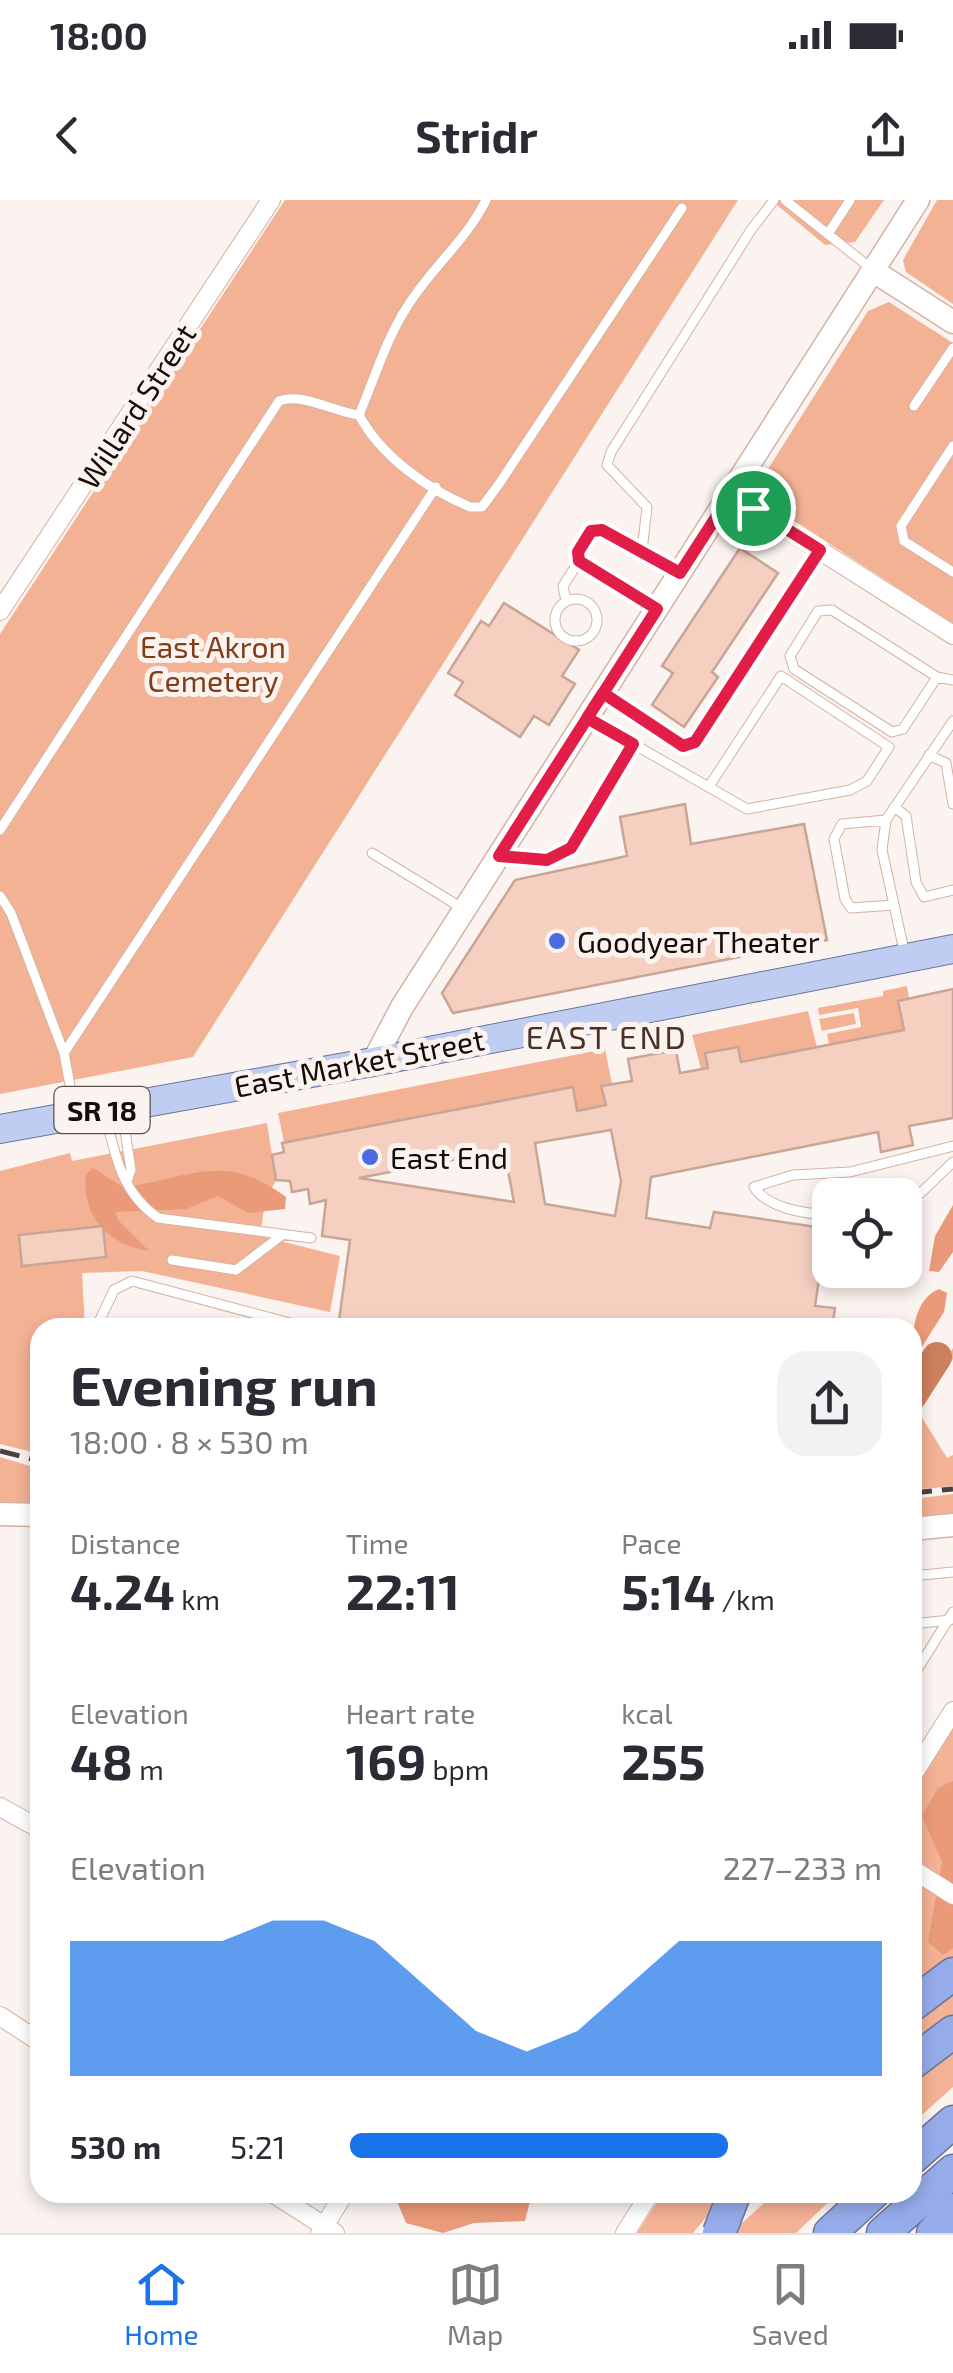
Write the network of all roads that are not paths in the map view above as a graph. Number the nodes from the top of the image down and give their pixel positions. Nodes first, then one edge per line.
1 (272, 200) edge
2 (486, 200) edge
3 (774, 200) edge
4 (785, 200) edge
5 (850, 200) edge
6 (918, 200) edge
7 (682, 208) dead end
8 (828, 234) junction
9 (875, 272) junction
10 (953, 322) edge
11 (953, 348) edge
12 (914, 406) dead end
13 (359, 415) junction
14 (953, 446) edge
15 (436, 487) junction
16 (731, 494) junction
17 (820, 550) junction
18 (642, 551) junction
19 (579, 561) junction
20 (953, 572) edge
21 (680, 573) junction
22 (566, 601) junction
23 (657, 609) junction
24 (0, 611) edge
25 (952, 632) edge
26 (937, 677) junction
27 (953, 680) edge
28 (603, 693) junction
29 (587, 718) junction
30 (953, 720) edge
31 (633, 744) junction
32 (929, 755) junction
33 (710, 785) junction
34 (953, 804) edge
35 (894, 808) junction
36 (886, 820) junction
37 (0, 830) edge
38 (372, 853) dead end
39 (499, 856) junction
40 (953, 890) edge
41 (0, 896) edge
42 (894, 904) junction
43 (464, 910) junction
44 (953, 949) edge
45 (906, 958) junction
46 (64, 1054) junction
47 (373, 1062) junction
48 (113, 1108) junction
49 (76, 1115) junction
50 (0, 1130) edge
51 (953, 1146) edge
52 (953, 1162) edge
53 (127, 1181) junction
54 (922, 1192) edge
55 (812, 1214) edge
56 (282, 1235) junction
57 (311, 1238) dead end
58 (172, 1260) dead end
59 (101, 1318) edge
60 (271, 1318) edge
61 (0, 1514) edge
62 (30, 1514) edge
63 (953, 1524) edge
64 (922, 1528) edge
65 (953, 1572) edge
66 (922, 1575) edge
67 (951, 1618) edge
68 (922, 1622) edge
69 (922, 1663) edge
70 (953, 1710) edge
71 (922, 1760) edge
72 (0, 1806) edge
73 (30, 1824) edge
74 (922, 1875) edge
75 (953, 1895) edge
76 (953, 1974) edge
77 (922, 1998) edge
78 (0, 2016) edge
79 (953, 2032) edge
80 (30, 2036) edge
81 (922, 2055) edge
82 (953, 2122) edge
83 (922, 2149) edge
84 (953, 2171) edge
85 (922, 2199) edge
86 (287, 2203) edge
87 (340, 2203) edge
88 (643, 2203) edge
89 (730, 2203) edge
90 (739, 2203) edge
91 (862, 2203) edge
92 (917, 2203) edge
93 (953, 2210) edge
94 (326, 2231) edge
95 (625, 2233) edge
96 (708, 2233) edge
97 (718, 2233) edge
98 (830, 2233) edge
99 (884, 2233) edge
100 (932, 2233) edge

1 - 24 street, Willard Street
2 - 13 lane
3 - 18 lane
4 - 8 lane
5 - 8 lane
6 - 9 street
7 - 15 lane
8 - 9 lane
9 - 10 street
9 - 16 street
11 - 12 lane
13 - 15 lane
13 - 37 lane
14 - 20 lane
15 - 46 lane
16 - 17 street
16 - 21 street
17 - 25 street
17 - 28 lane
18 - 19 lane
18 - 21 lane
19 - 22 lane
19 - 23 lane
21 - 23 street
22 - 22 lane
23 - 28 street
26 - 26 lane
26 - 27 lane
28 - 29 street
29 - 31 lane
29 - 39 street
30 - 32 lane
31 - 33 lane
31 - 39 lane
32 - 34 lane
32 - 35 lane
33 - 33 lane
35 - 36 lane
35 - 40 lane
36 - 42 lane
36 - 42 lane
38 - 43 lane
39 - 43 street
41 - 46 lane
42 - 45 lane
43 - 47 street
44 - 45 main road, East Market Street / SR 18
45 - 47 main road, East Market Street / SR 18
46 - 49 lane
47 - 48 main road, East Market Street / SR 18
48 - 49 main road, East Market Street / SR 18
48 - 53 lane
48 - 53 lane
49 - 50 main road, East Market Street / SR 18
51 - 55 lane
52 - 54 lane
53 - 56 lane
56 - 57 lane
56 - 58 lane
59 - 60 lane
61 - 62 street
63 - 64 street
65 - 66 lane
67 - 68 lane
67 - 69 lane
70 - 71 street
72 - 73 street
74 - 75 street
76 - 77 highway
78 - 80 street
79 - 81 highway
82 - 83 highway
84 - 85 highway
86 - 94 street
87 - 94 street
88 - 95 street
89 - 97 highway, bridge
90 - 96 highway
91 - 98 highway
92 - 99 highway
93 - 100 highway

